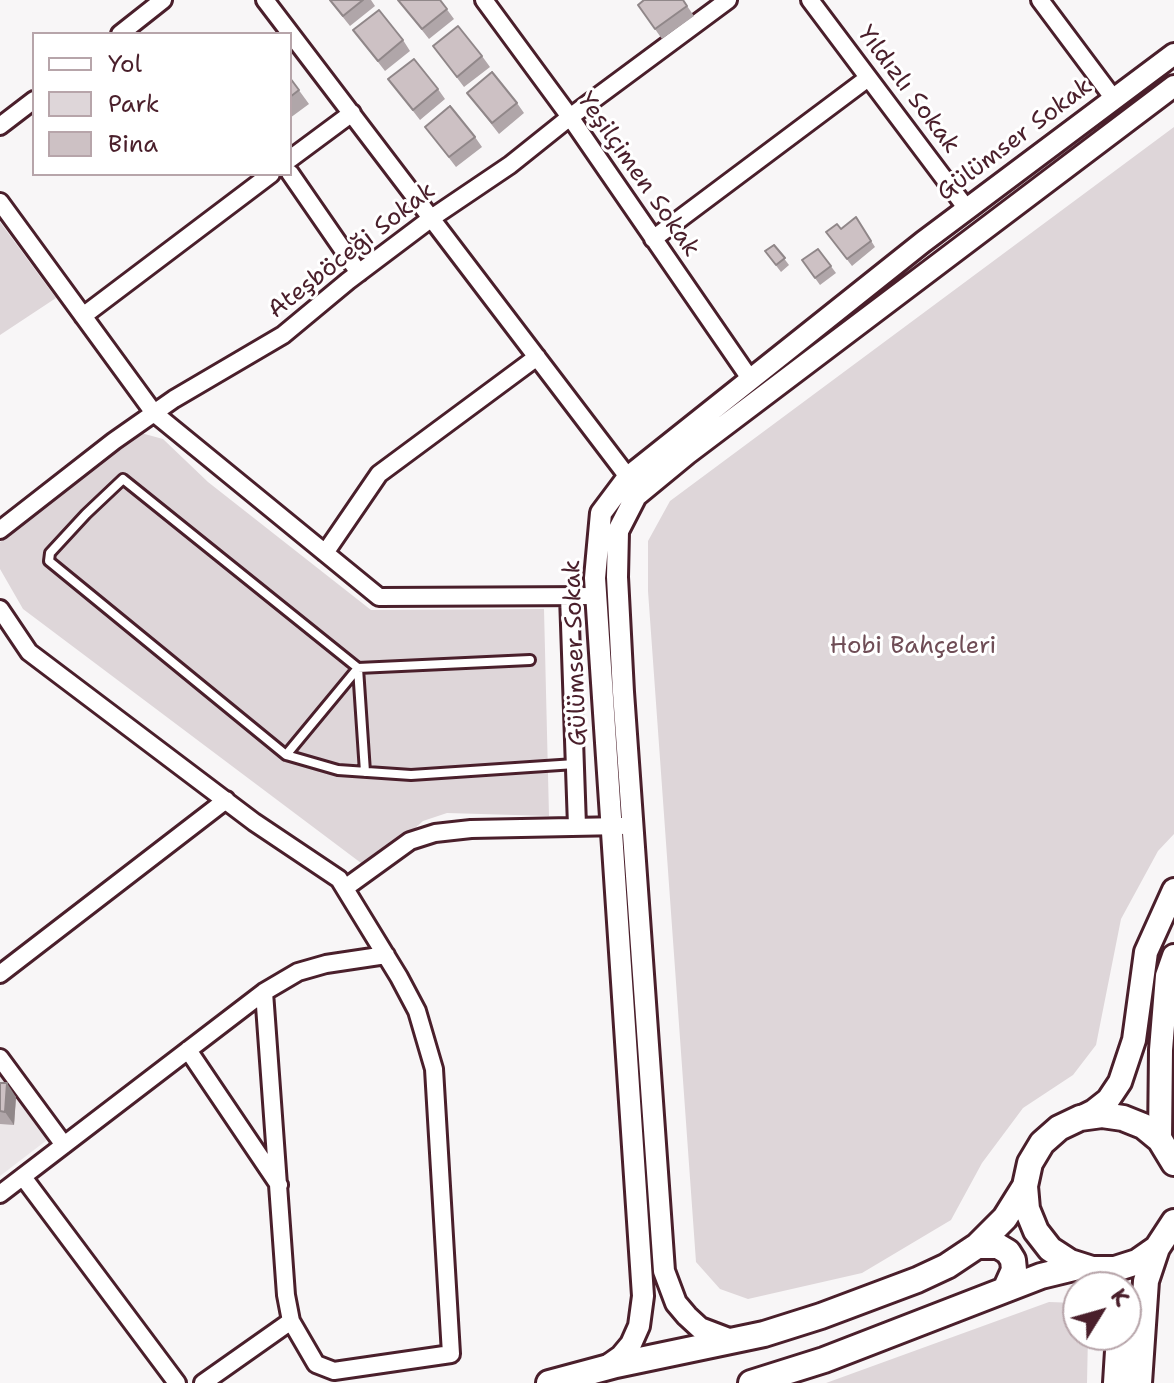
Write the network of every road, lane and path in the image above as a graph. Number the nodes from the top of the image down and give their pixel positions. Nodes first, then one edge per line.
1 (163, 0) edge
2 (265, 0) edge
3 (484, 0) edge
4 (728, 0) edge
5 (810, 0) edge
6 (1040, 0) edge
7 (123, 32) edge
8 (290, 32) edge
9 (292, 35) edge
10 (1174, 54) edge
11 (868, 78) junction
12 (1174, 86) edge
13 (1114, 99) junction
14 (32, 102) edge
15 (352, 113) junction
16 (570, 117) junction
17 (0, 126) edge
18 (292, 158) edge
19 (268, 176) edge
20 (292, 176) edge
21 (0, 202) edge
22 (967, 209) junction
23 (433, 217) junction
24 (653, 239) junction
25 (359, 273) junction
26 (83, 316) junction
27 (537, 357) junction
28 (751, 380) junction
29 (154, 413) junction
30 (628, 477) junction
31 (0, 530) edge
32 (325, 553) junction
33 (569, 596) junction
34 (596, 596) junction
35 (0, 609) edge
36 (530, 660) dead end
37 (358, 668) junction
38 (286, 755) junction
39 (575, 764) junction
40 (365, 772) junction
41 (226, 800) junction
42 (577, 826) junction
43 (622, 826) junction
44 (345, 888) junction
45 (1174, 890) edge
46 (386, 955) junction
47 (1174, 956) edge
48 (0, 974) edge
49 (264, 992) junction
50 (188, 1050) junction
51 (0, 1058) edge
52 (1080, 1118) junction
53 (64, 1145) junction
54 (1169, 1151) edge
55 (23, 1177) junction
56 (280, 1185) junction
57 (1025, 1186) junction
58 (0, 1194) edge
59 (1169, 1232) edge
60 (977, 1246) junction
61 (1088, 1271) edge
62 (1107, 1271) edge
63 (1062, 1272) edge
64 (1005, 1290) junction
65 (291, 1321) junction
66 (734, 1341) junction
67 (1118, 1351) edge
68 (604, 1368) junction
69 (177, 1383) edge
70 (203, 1383) edge
71 (549, 1383) edge
72 (751, 1383) edge
73 (1116, 1383) edge
74 (1139, 1383) edge

1 - 7 street
2 - 8 street
3 - 16 street, Yeşilçimen Sokak
4 - 16 street, Ateşböceği Sokak
5 - 11 street, Yıldızlı Sokak
6 - 13 street
9 - 15 street
10 - 13 street, Gülümser Sokak
11 - 22 street, Yıldızlı Sokak
11 - 24 street
12 - 43 street
13 - 22 street, Gülümser Sokak
14 - 17 street
15 - 18 street
15 - 23 street
16 - 23 street, Ateşböceği Sokak
16 - 24 street, Yeşilçimen Sokak
19 - 26 street
20 - 25 street
21 - 26 street
22 - 28 street, Gülümser Sokak
23 - 25 street, Ateşböceği Sokak
23 - 27 street
24 - 28 street, Yeşilçimen Sokak
25 - 29 street, Ateşböceği Sokak
26 - 29 street
27 - 30 street
27 - 32 street
28 - 30 street, Gülümser Sokak
29 - 31 street, Ateşböceği Sokak
29 - 32 street
30 - 34 street, Gülümser Sokak
32 - 33 street
33 - 34 street
33 - 39 street
34 - 43 street, Gülümser Sokak
35 - 41 street
36 - 37 lane
37 - 38 lane
37 - 38 lane
37 - 40 lane
38 - 40 lane
39 - 40 lane
39 - 42 street
41 - 44 street
41 - 48 street
42 - 43 street
42 - 44 street
43 - 66 street
43 - 68 street, Gülümser Sokak
44 - 46 street
45 - 52 main road
46 - 49 street
46 - 65 street
47 - 54 main road
49 - 50 street
49 - 56 street
50 - 53 street
50 - 56 street
51 - 53 street
52 - 54 main road
52 - 57 main road
53 - 55 street
55 - 58 street
55 - 69 street
56 - 65 street
57 - 60 main road
57 - 61 main road
59 - 62 main road
59 - 74 main road
60 - 64 main road
60 - 66 main road
63 - 64 main road
64 - 72 main road
65 - 70 street
66 - 68 main road
67 - 73 main road
68 - 71 main road

